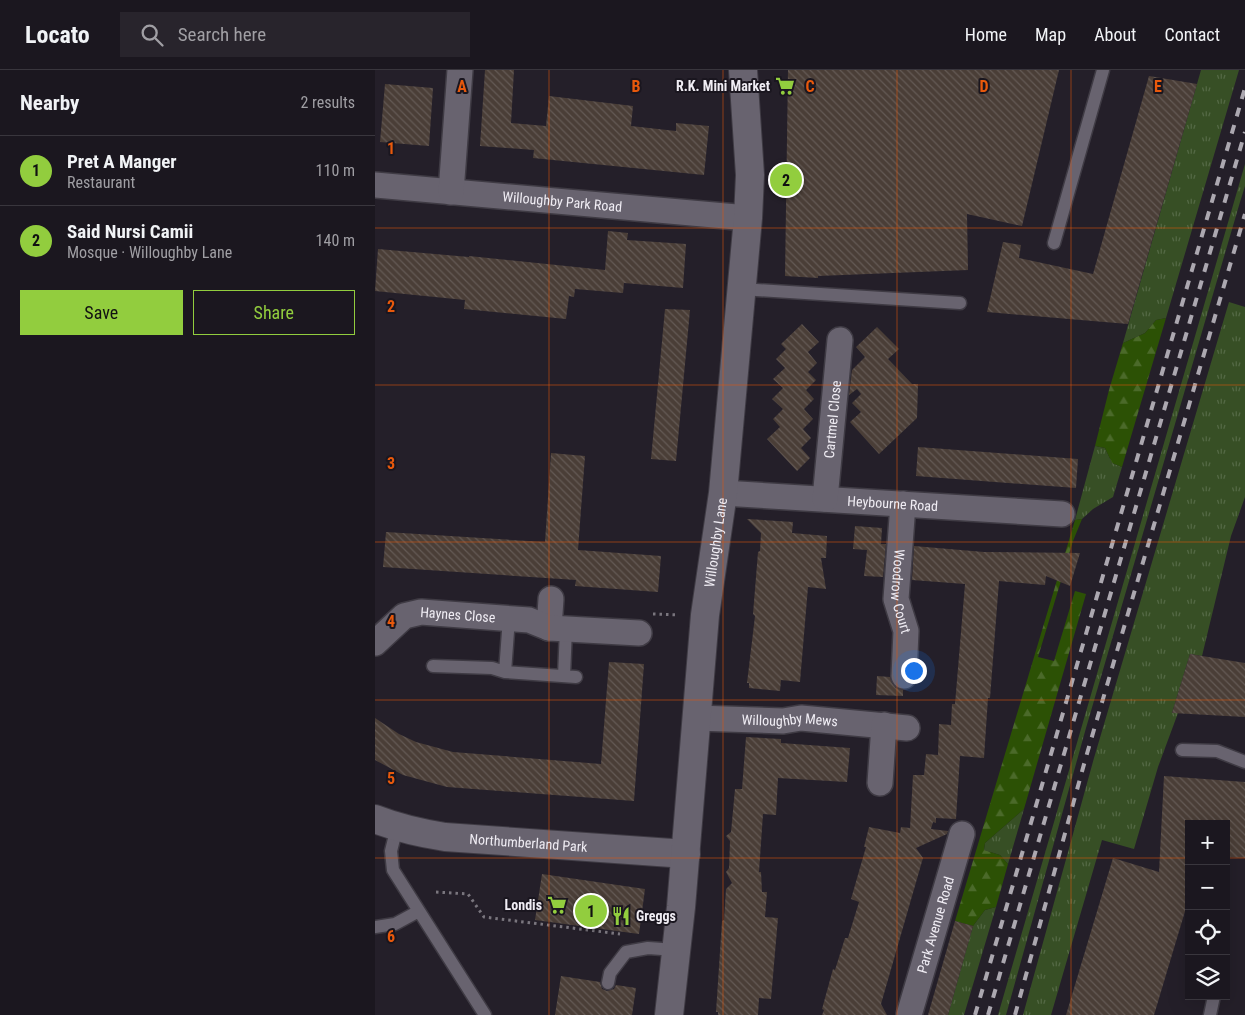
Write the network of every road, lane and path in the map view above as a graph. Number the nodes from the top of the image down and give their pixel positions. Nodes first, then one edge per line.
1 (460, 70) edge
2 (743, 70) edge
3 (1103, 70) edge
4 (375, 185) edge
5 (451, 192) junction
6 (748, 218) junction
7 (1054, 243) dead end
8 (741, 290) junction
9 (960, 303) dead end
10 (840, 340) dead end
11 (723, 493) junction
12 (825, 499) junction
13 (903, 504) junction
14 (1062, 514) dead end
15 (551, 598) dead end
16 (705, 615) junction
17 (509, 618) junction
18 (557, 628) junction
19 (639, 634) joint
20 (375, 643) edge
21 (433, 666) dead end
22 (505, 672) junction
23 (904, 676) dead end
24 (696, 718) junction
25 (1182, 750) dead end
26 (1245, 762) edge
27 (880, 783) dead end
28 (386, 823) edge
29 (962, 834) dead end
30 (686, 854) junction
31 (436, 892) dead end
32 (419, 911) junction
33 (375, 927) edge
34 (630, 935) dead end
35 (676, 950) junction
36 (608, 984) dead end
37 (1213, 1000) edge
38 (485, 1015) edge
39 (669, 1015) edge
40 (909, 1015) edge
41 (1210, 1015) edge

1 - 5 street
2 - 6 street, Willoughby Lane
3 - 7 lane
4 - 5 street, Willoughby Park Road
5 - 6 street, Willoughby Park Road
6 - 8 street, Willoughby Lane
8 - 9 lane
8 - 11 street, Willoughby Lane
10 - 12 street, Cartmel Close
11 - 12 street, Heybourne Road
11 - 16 street, Willoughby Lane
12 - 13 street, Heybourne Road
13 - 14 street, Heybourne Road
13 - 23 street, Woodrow Court
15 - 18 street
16 - 19 path
16 - 24 street, Willoughby Lane
17 - 18 street, Haynes Close
17 - 20 street, Haynes Close
17 - 22 lane
18 - 19 street, Haynes Close
18 - 22 lane
21 - 22 lane
24 - 27 street, Willoughby Mews
24 - 30 street, Willoughby Lane
25 - 26 lane
28 - 30 street, Northumberland Park
28 - 32 lane
29 - 40 street, Park Avenue Road
30 - 35 street, Willoughby Lane
31 - 34 path
32 - 33 lane
32 - 38 lane
35 - 36 lane
35 - 39 street, Willoughby Lane
37 - 41 lane

